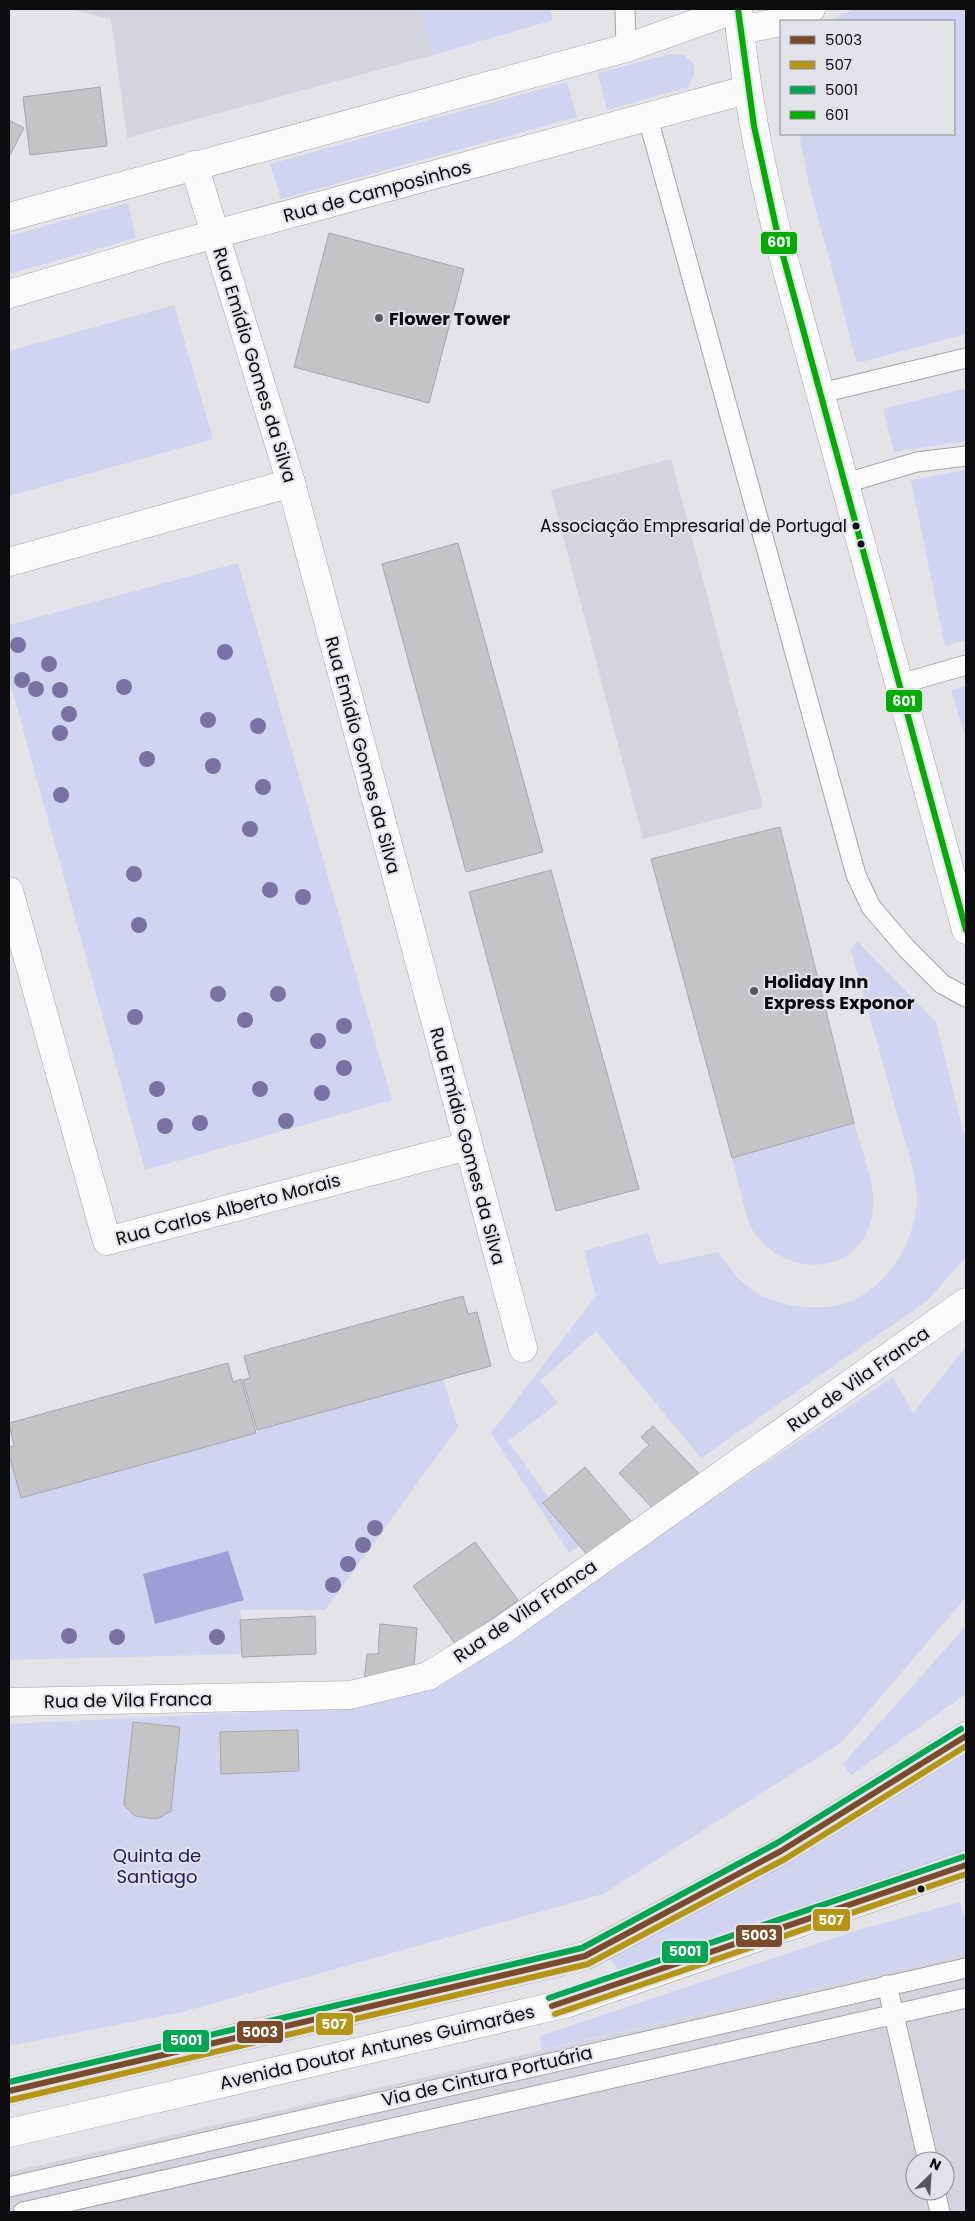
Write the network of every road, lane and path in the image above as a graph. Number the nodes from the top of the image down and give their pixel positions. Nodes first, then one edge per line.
1 (625, 9) edge
2 (811, 9) edge
3 (738, 16) edge
4 (787, 20) edge
5 (780, 22) edge
6 (626, 48) junction
7 (746, 90) junction
8 (648, 118) junction
9 (194, 164) junction
10 (9, 217) edge
11 (217, 235) junction
12 (9, 294) edge
13 (966, 358) edge
14 (821, 393) junction
15 (966, 456) edge
16 (291, 483) junction
17 (846, 483) junction
18 (9, 562) edge
19 (966, 665) edge
20 (900, 684) junction
21 (9, 891) edge
22 (966, 930) edge
23 (966, 997) edge
24 (468, 1146) junction
25 (966, 1302) edge
26 (523, 1348) dead end
27 (9, 1702) edge
28 (966, 1736) edge
29 (966, 1865) edge
30 (966, 1968) edge
31 (888, 1985) junction
32 (966, 1998) edge
33 (895, 2016) junction
34 (9, 2091) edge
35 (9, 2132) edge
36 (926, 2151) edge
37 (9, 2187) edge
38 (24, 2212) edge

1 - 6 lane
2 - 4 street
3 - 5 street
3 - 6 street
3 - 7 street
6 - 9 street
7 - 8 street, Rua de Camposinhos
7 - 14 street
8 - 11 street, Rua de Camposinhos
8 - 23 lane
9 - 10 street
9 - 11 street, Rua Emídio Gomes da Silva
11 - 12 street, Rua de Camposinhos
11 - 16 street, Rua Emídio Gomes da Silva
13 - 14 lane
14 - 17 street
15 - 17 lane
16 - 18 street
16 - 24 street, Rua Emídio Gomes da Silva
17 - 20 street
19 - 20 lane
20 - 22 street
21 - 24 street, Rua Carlos Alberto Morais
24 - 26 street, Rua Emídio Gomes da Silva
25 - 27 street, Rua de Vila Franca
28 - 34 street
29 - 35 street, Avenida Doutor Antunes Guimarães
30 - 31 lane, Via de Cintura Portuária
31 - 33 lane
31 - 37 lane, Via de Cintura Portuária
32 - 33 lane, Via de Cintura Portuária
33 - 36 lane
33 - 38 lane, Via de Cintura Portuária

